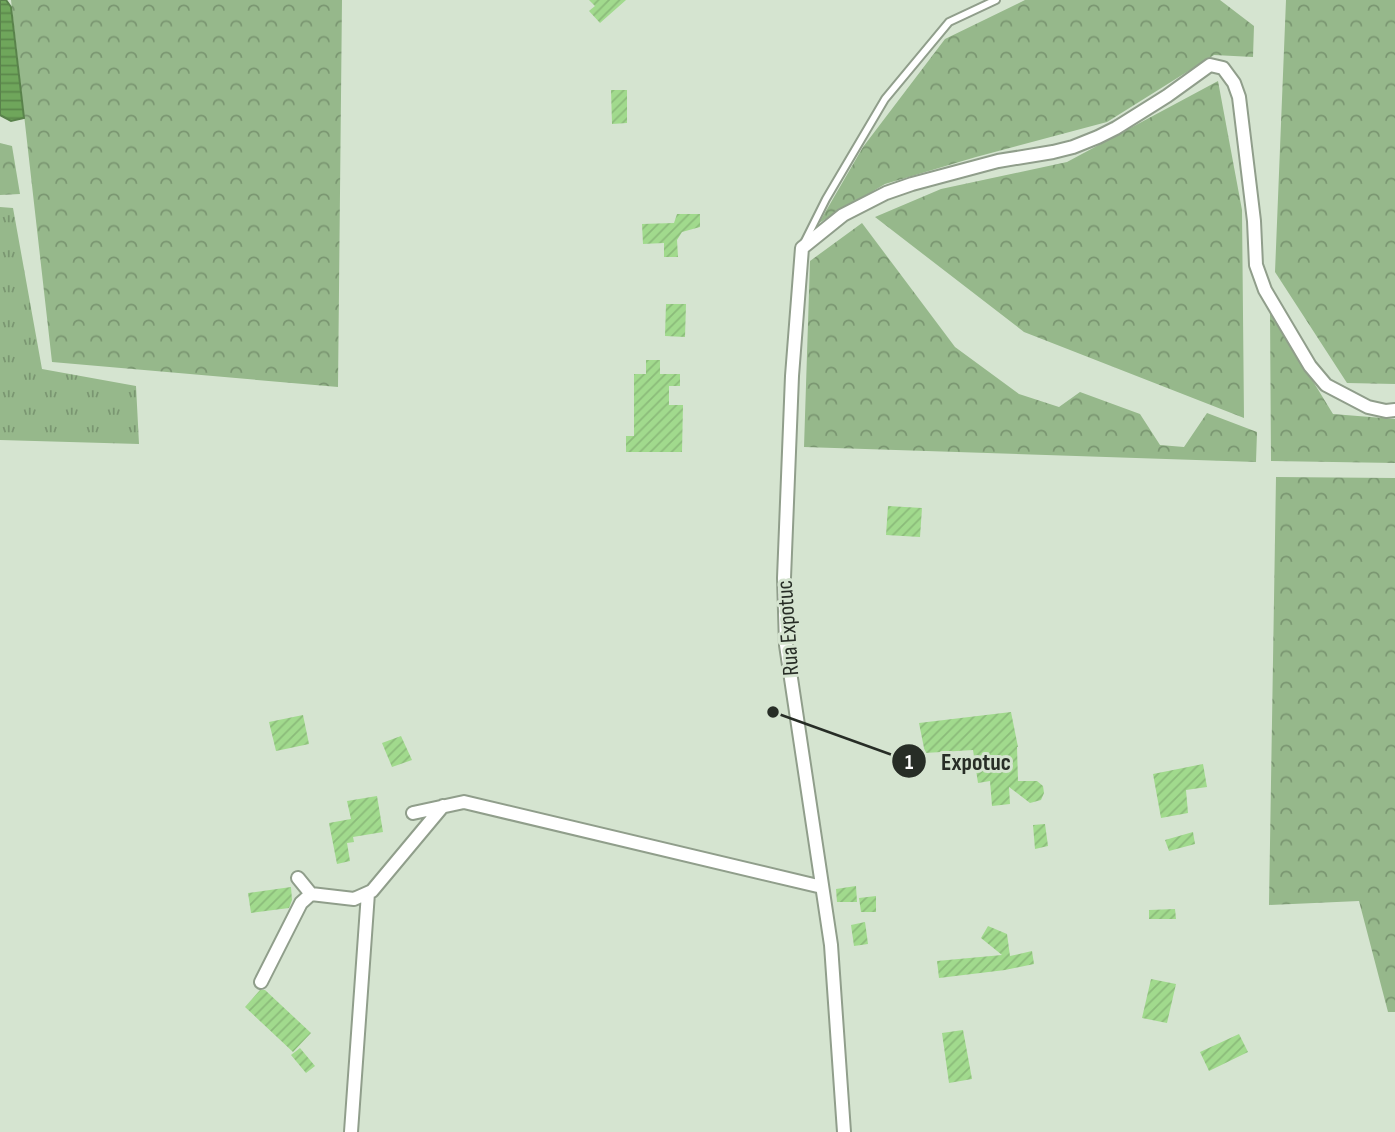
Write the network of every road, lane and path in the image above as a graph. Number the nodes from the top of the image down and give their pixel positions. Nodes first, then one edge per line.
1 (996, 0) edge
2 (802, 248) junction
3 (1395, 410) edge
4 (443, 806) junction
5 (413, 813) dead end
6 (298, 878) dead end
7 (822, 887) junction
8 (368, 893) junction
9 (311, 894) junction
10 (261, 982) dead end
11 (351, 1132) edge
12 (844, 1132) edge

1 - 2 lane
2 - 3 street
2 - 7 street, Rua Expotuc
4 - 5 street
4 - 7 street
4 - 8 street
6 - 9 street
7 - 12 street, Rua Expotuc
8 - 9 street
8 - 11 street
9 - 10 street

